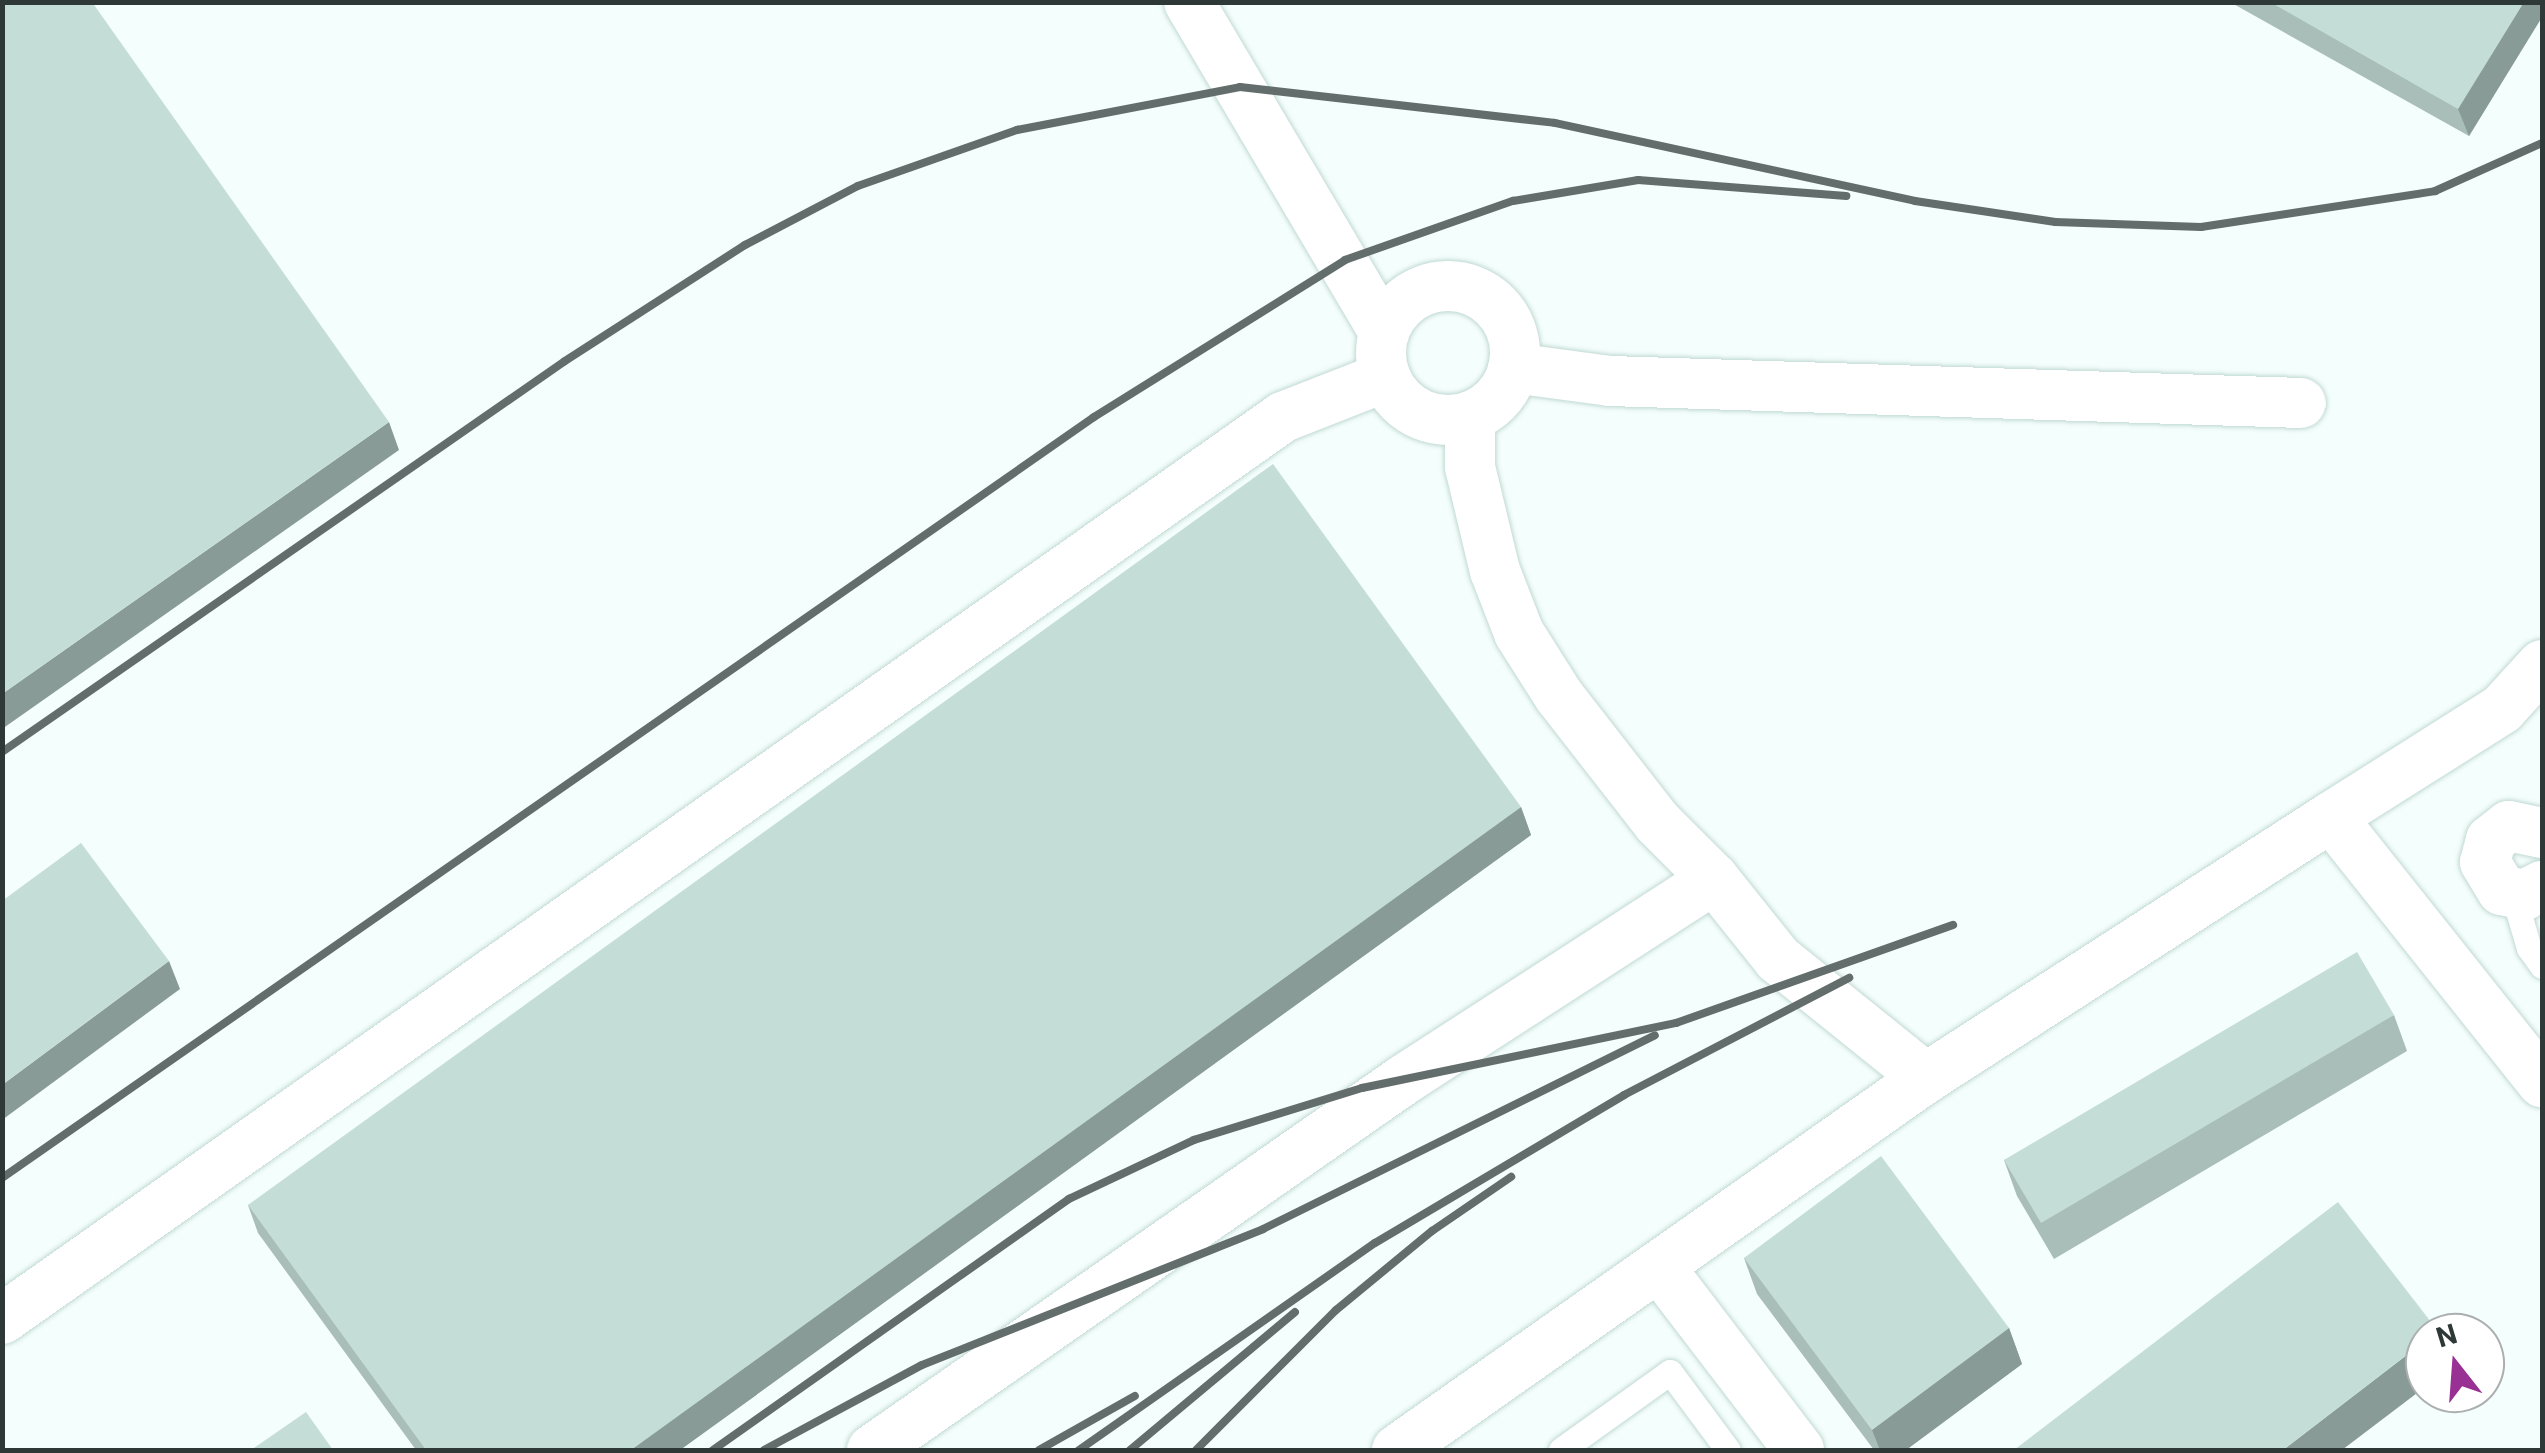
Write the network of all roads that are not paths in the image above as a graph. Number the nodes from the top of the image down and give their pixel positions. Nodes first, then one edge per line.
1 (1190, 2) edge
2 (1384, 354) junction
3 (1513, 368) junction
4 (2301, 402) dead end
5 (1470, 416) junction
6 (2542, 665) edge
7 (2331, 817) junction
8 (2542, 831) edge
9 (1714, 879) junction
10 (2528, 890) edge
11 (2542, 966) edge
12 (1926, 1078) junction
13 (2542, 1082) edge
14 (1660, 1268) junction
15 (2, 1318) edge
16 (872, 1450) edge
17 (1397, 1450) edge
18 (1561, 1450) edge
19 (1728, 1450) edge
20 (1799, 1450) edge

1 - 2 street
2 - 3 street
2 - 5 street
2 - 15 street
3 - 4 street
3 - 5 street
5 - 9 street
6 - 7 street
7 - 12 street
7 - 13 street
8 - 10 street
9 - 12 street
9 - 16 street
10 - 11 lane
12 - 14 street
14 - 17 street
14 - 20 street
18 - 19 lane

